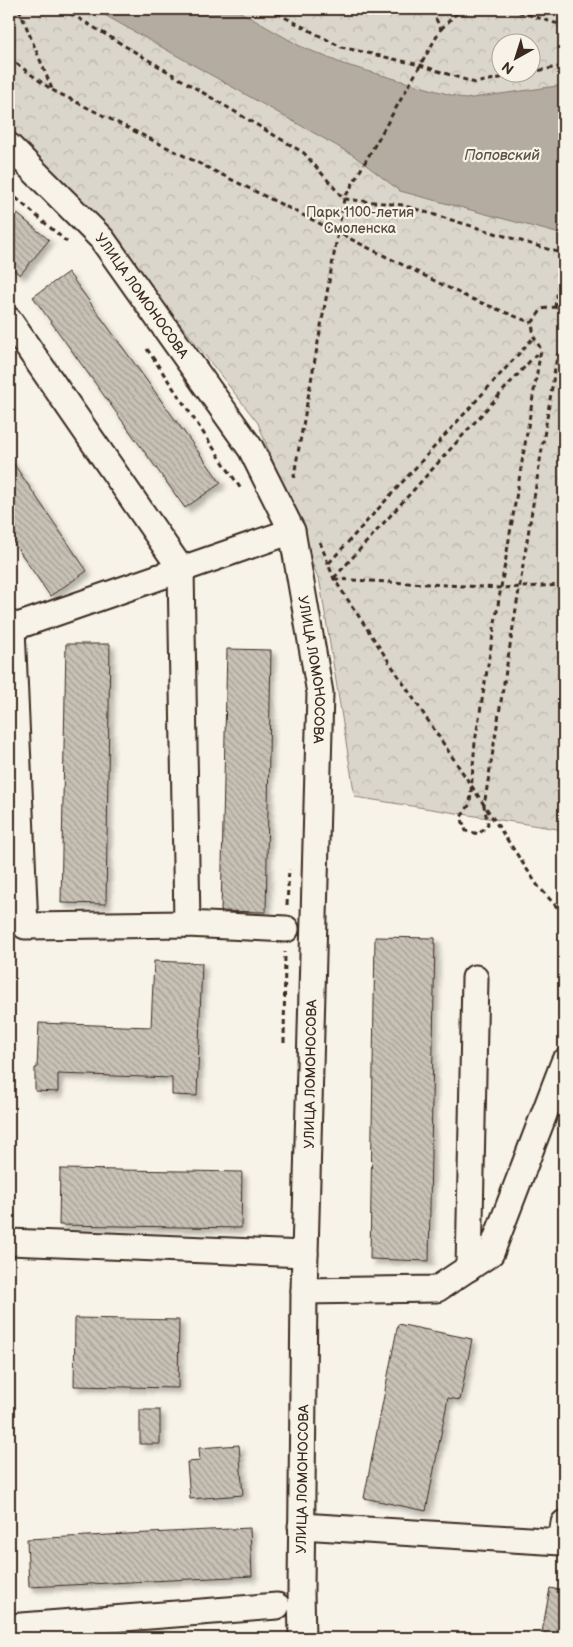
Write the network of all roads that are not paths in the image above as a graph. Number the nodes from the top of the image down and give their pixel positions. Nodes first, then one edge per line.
1 (9, 146) edge
2 (9, 320) edge
3 (292, 531) junction
4 (181, 570) junction
5 (10, 626) edge
6 (187, 924) junction
7 (17, 926) edge
8 (286, 929) road end
9 (476, 978) dead end
10 (564, 1062) edge
11 (9, 1242) edge
12 (306, 1254) junction
13 (469, 1268) junction
14 (304, 1291) junction
15 (301, 1526) junction
16 (563, 1536) edge
17 (277, 1606) dead end
18 (9, 1626) edge
19 (302, 1638) edge

1 - 3 street, УЛИЦА ЛОМОНОСОВА
2 - 4 street
3 - 4 street
3 - 12 street, УЛИЦА ЛОМОНОСОВА
4 - 5 street
4 - 6 street
5 - 7 street
6 - 7 street
6 - 8 street
9 - 13 street
10 - 13 street
11 - 12 street
12 - 14 street, УЛИЦА ЛОМОНОСОВА
13 - 14 street
14 - 15 street, УЛИЦА ЛОМОНОСОВА
15 - 16 street
15 - 19 street, УЛИЦА ЛОМОНОСОВА
17 - 18 street

